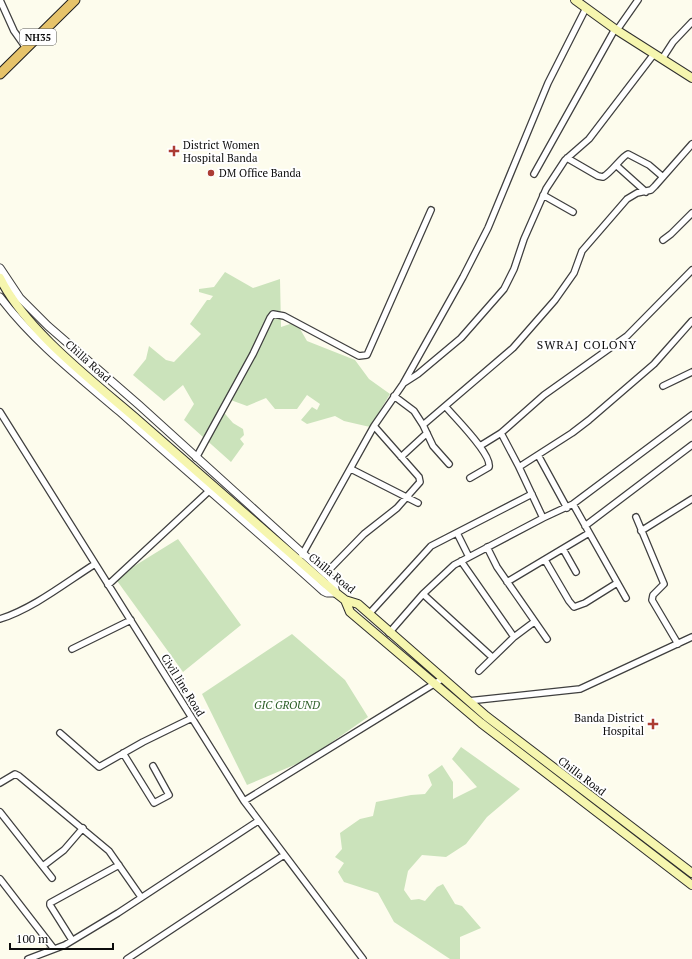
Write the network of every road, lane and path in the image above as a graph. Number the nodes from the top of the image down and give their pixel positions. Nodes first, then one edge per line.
1 (0, 0) edge
2 (74, 0) edge
3 (575, 0) edge
4 (638, 0) edge
5 (586, 8) junction
6 (691, 24) edge
7 (616, 30) junction
8 (26, 48) junction
9 (654, 54) junction
10 (662, 59) junction
11 (0, 74) edge
12 (692, 78) edge
13 (692, 144) edge
14 (568, 158) junction
15 (617, 166) junction
16 (534, 174) dead end
17 (663, 177) junction
18 (646, 192) junction
19 (543, 195) junction
20 (431, 210) dead end
21 (573, 212) dead end
22 (692, 212) edge
23 (663, 240) dead end
24 (0, 268) edge
25 (692, 270) edge
26 (0, 278) edge
27 (0, 297) edge
28 (692, 321) edge
29 (692, 372) edge
30 (403, 384) junction
31 (663, 386) dead end
32 (394, 396) junction
33 (446, 407) junction
34 (0, 412) edge
35 (692, 415) edge
36 (423, 425) junction
37 (374, 426) junction
38 (427, 433) junction
39 (501, 433) junction
40 (692, 445) edge
41 (480, 446) junction
42 (538, 455) junction
43 (401, 457) junction
44 (196, 458) junction
45 (450, 464) dead end
46 (519, 467) junction
47 (351, 469) junction
48 (470, 478) dead end
49 (209, 491) junction
50 (532, 494) junction
51 (407, 496) junction
52 (692, 499) edge
53 (418, 502) dead end
54 (573, 504) junction
55 (567, 508) junction
56 (636, 517) dead end
57 (543, 518) junction
58 (585, 526) junction
59 (641, 531) junction
60 (457, 533) junction
61 (589, 533) junction
62 (487, 547) junction
63 (563, 549) junction
64 (302, 555) junction
65 (469, 557) junction
66 (545, 560) junction
67 (461, 561) junction
68 (95, 564) junction
69 (576, 572) dead end
70 (322, 576) junction
71 (507, 582) junction
72 (617, 583) junction
73 (108, 585) junction
74 (336, 593) junction
75 (424, 594) junction
76 (626, 598) dead end
77 (345, 600) junction
78 (369, 614) junction
79 (0, 619) edge
80 (131, 620) junction
81 (534, 622) junction
82 (389, 633) junction
83 (514, 637) junction
84 (692, 637) edge
85 (547, 639) dead end
86 (678, 644) junction
87 (72, 649) dead end
88 (492, 657) junction
89 (479, 671) dead end
90 (442, 679) junction
91 (435, 684) junction
92 (468, 700) junction
93 (192, 718) junction
94 (60, 733) dead end
95 (123, 753) junction
96 (153, 766) dead end
97 (0, 783) edge
98 (244, 801) junction
99 (0, 812) edge
100 (258, 821) junction
101 (83, 828) junction
102 (654, 844) junction
103 (648, 852) junction
104 (284, 855) junction
105 (43, 866) junction
106 (119, 866) junction
107 (692, 873) edge
108 (0, 878) edge
109 (52, 878) dead end
110 (692, 885) edge
111 (142, 897) junction
112 (72, 940) junction
113 (54, 949) junction
114 (28, 959) edge
115 (126, 959) edge
116 (363, 959) edge

1 - 8 street
2 - 8 highway, NH35
3 - 5 main road
4 - 7 street
5 - 7 main road
5 - 30 street
6 - 10 street
7 - 9 main road
7 - 16 street
8 - 11 highway, NH35
9 - 10 main road
9 - 14 street
10 - 12 main road
13 - 17 street
14 - 15 street
14 - 19 street
15 - 17 street
15 - 18 street
17 - 18 street
18 - 33 street
19 - 21 street
19 - 30 street
20 - 44 street
22 - 23 street
24 - 44 street
25 - 39 street
26 - 70 main road, Chilla Road
27 - 49 street
28 - 42 street
29 - 31 street
30 - 32 street
32 - 36 street
32 - 37 street
33 - 36 street
33 - 41 street
34 - 68 street, Civil line Road
35 - 54 street
36 - 38 street
37 - 43 street
37 - 47 street
38 - 43 street
38 - 45 street
39 - 41 street
39 - 46 street
40 - 58 street
41 - 48 street
42 - 46 street
42 - 55 street
43 - 51 street
44 - 64 street
46 - 50 street
47 - 51 street
47 - 64 street
49 - 73 street
49 - 74 street
50 - 57 street
50 - 60 street
51 - 53 street
51 - 70 street
52 - 59 street
54 - 55 street
54 - 58 street
55 - 57 street
56 - 59 street
57 - 62 street
58 - 61 street
59 - 86 street
60 - 65 street
60 - 78 street
61 - 63 street
61 - 72 street
62 - 65 street
62 - 71 street
63 - 66 street
63 - 69 street
64 - 70 street
65 - 67 street
66 - 71 street
66 - 72 street
67 - 75 street
67 - 83 street
68 - 73 street, Civil line Road
68 - 79 street
70 - 74 main road, Chilla Road
71 - 81 street
72 - 76 street
73 - 80 street, Civil line Road
74 - 77 main road, Chilla Road
75 - 82 street
75 - 88 street
77 - 78 main road, Chilla Road
77 - 91 main road
78 - 82 main road, Chilla Road
80 - 87 street
80 - 93 street, Civil line Road
81 - 83 street
81 - 85 street
82 - 90 main road, Chilla Road
83 - 88 street
84 - 86 street
86 - 92 street
88 - 89 street
90 - 91 street
90 - 92 main road, Chilla Road
91 - 98 street
91 - 103 main road
92 - 102 main road, Chilla Road
93 - 95 street
93 - 98 street, Civil line Road
94 - 95 street
95 - 96 street
97 - 101 street
98 - 100 street, Civil line Road
99 - 105 street
100 - 104 street, Civil line Road
100 - 111 street
101 - 105 street
101 - 106 street
102 - 103 main road
102 - 107 main road, Chilla Road
103 - 110 main road
104 - 115 street
104 - 116 street, Civil line Road
105 - 109 street
106 - 111 street
106 - 112 street
108 - 113 street
111 - 112 street
112 - 113 street
113 - 114 street

